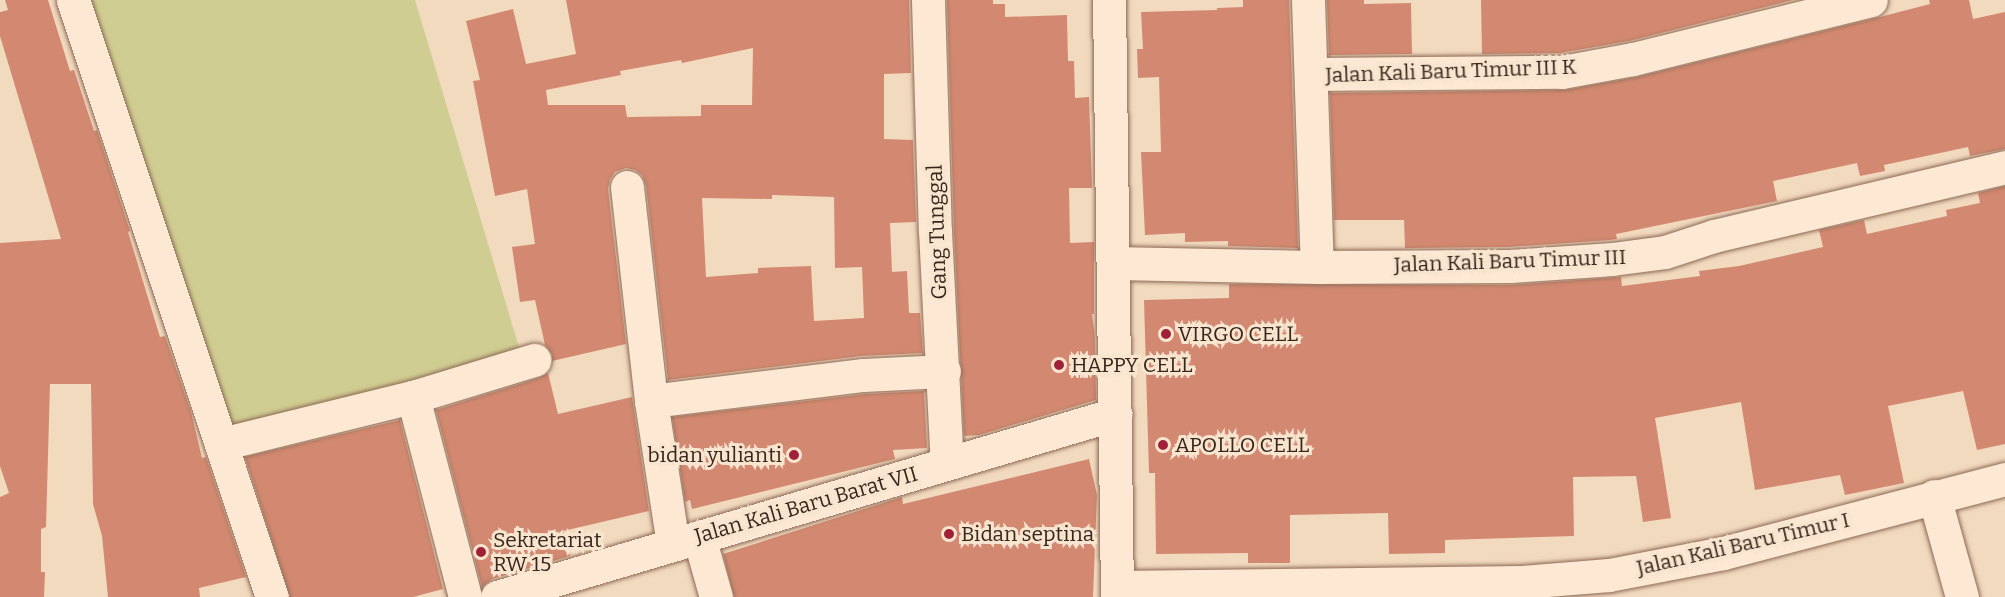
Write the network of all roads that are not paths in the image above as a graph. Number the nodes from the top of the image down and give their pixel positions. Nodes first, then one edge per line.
1 (73, 0) edge
2 (928, 0) edge
3 (1109, 0) edge
4 (1308, 0) edge
5 (1871, 0) edge
6 (1311, 74) junction
7 (2005, 168) edge
8 (627, 187) dead end
9 (1113, 263) junction
10 (1317, 267) junction
11 (534, 360) dead end
12 (944, 371) junction
13 (413, 396) junction
14 (651, 401) junction
15 (1115, 414) junction
16 (221, 444) junction
17 (947, 464) junction
18 (2005, 479) edge
19 (1934, 496) junction
20 (686, 541) junction
21 (1117, 592) edge
22 (272, 597) edge
23 (465, 597) edge
24 (497, 597) edge
25 (716, 597) edge
26 (1962, 597) edge

1 - 16 street
2 - 12 street, Gang Tunggal
3 - 9 street
4 - 6 street
5 - 6 street, Jalan Kali Baru Timur III K
6 - 10 street
7 - 10 street, Jalan Kali Baru Timur III
8 - 14 street
9 - 10 street, Jalan Kali Baru Timur III
9 - 15 street
11 - 13 street
12 - 14 street
12 - 17 street, Gang Tunggal
13 - 16 street
13 - 23 street
14 - 20 street
15 - 17 street, Jalan Kali Baru Barat VII
15 - 21 street
16 - 22 street
17 - 20 street, Jalan Kali Baru Barat VII
18 - 19 street, Jalan Kali Baru Timur I
19 - 21 street, Jalan Kali Baru Timur I
19 - 26 street
20 - 24 street, Jalan Kali Baru Barat VII
20 - 25 street

